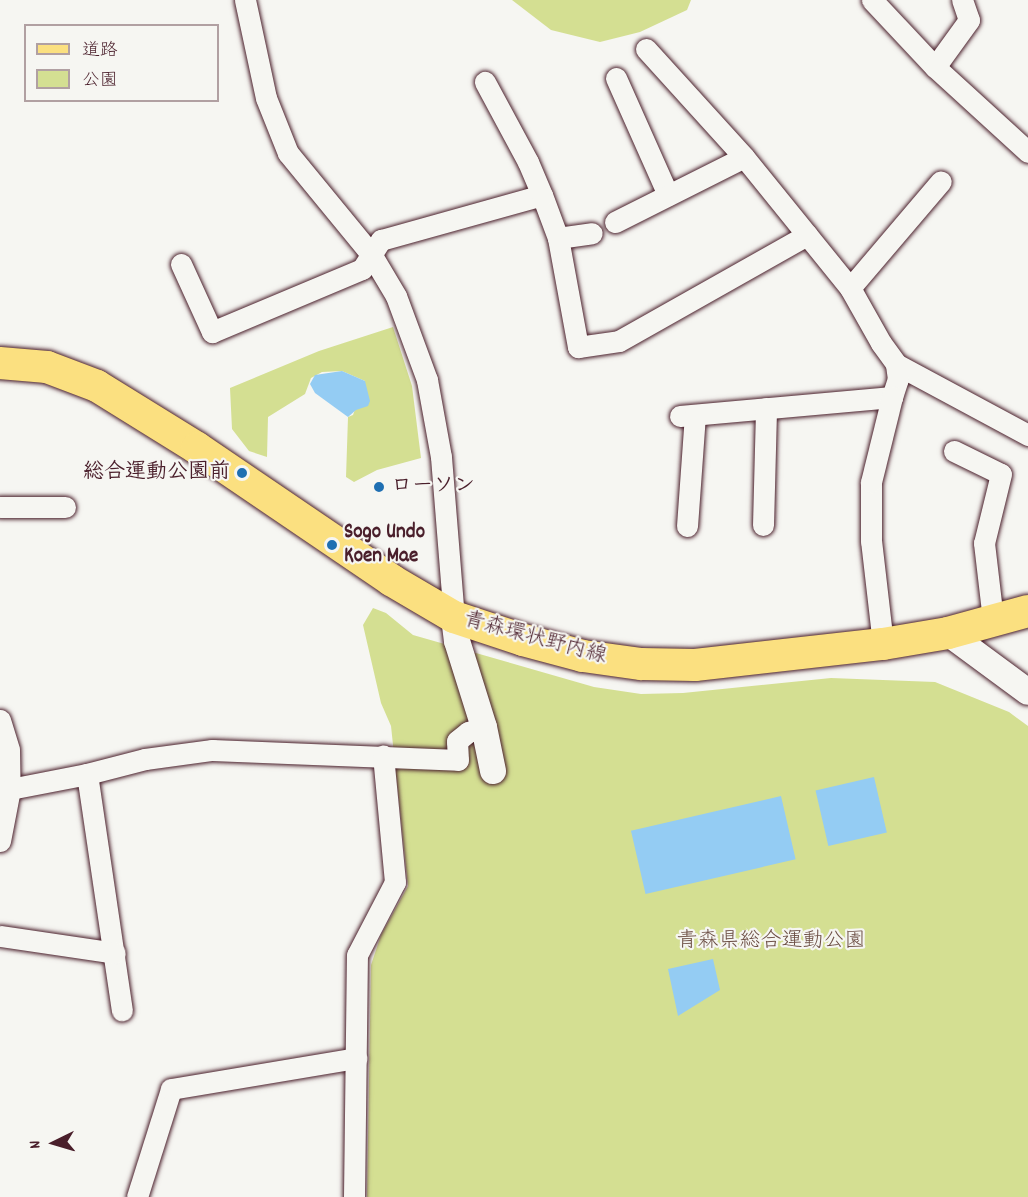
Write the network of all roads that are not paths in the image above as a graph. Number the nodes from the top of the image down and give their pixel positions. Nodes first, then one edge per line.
1 (245, 0) edge
2 (872, 0) edge
3 (962, 0) edge
4 (646, 49) dead end
5 (935, 67) junction
6 (616, 78) dead end
7 (485, 82) dead end
8 (1028, 152) edge
9 (744, 157) junction
10 (941, 181) dead end
11 (542, 195) junction
12 (668, 195) junction
13 (615, 222) dead end
14 (592, 233) dead end
15 (807, 235) junction
16 (558, 238) junction
17 (371, 254) junction
18 (181, 264) dead end
19 (850, 288) junction
20 (0, 363) edge
21 (896, 364) junction
22 (892, 397) junction
23 (766, 408) junction
24 (1028, 435) edge
25 (954, 451) dead end
26 (0, 507) edge
27 (65, 507) dead end
28 (763, 525) dead end
29 (687, 526) dead end
30 (1028, 611) edge
31 (454, 617) junction
32 (993, 620) junction
33 (948, 633) junction
34 (883, 644) junction
35 (1028, 692) edge
36 (0, 720) edge
37 (484, 726) junction
38 (382, 756) junction
39 (493, 771) dead end
40 (87, 774) junction
41 (10, 789) junction
42 (0, 841) edge
43 (0, 936) edge
44 (115, 953) junction
45 (122, 1010) dead end
46 (356, 1058) junction
47 (136, 1197) edge
48 (354, 1197) edge

1 - 17 street
2 - 5 street
3 - 5 street
4 - 9 street
5 - 8 street
6 - 12 street
7 - 11 street
9 - 12 street
9 - 15 street
10 - 19 street
11 - 16 street
11 - 17 street
12 - 13 street
14 - 16 street
15 - 16 street
15 - 19 street
17 - 18 street
17 - 31 street
19 - 21 street
20 - 31 main road, 青森環状野内線
21 - 22 street
21 - 24 street
22 - 23 street
22 - 34 street
23 - 28 street
23 - 29 street
25 - 32 street
26 - 27 street
30 - 32 main road, 青森環状野内線
31 - 34 main road, 青森環状野内線
31 - 37 street
32 - 33 main road, 青森環状野内線
33 - 34 main road, 青森環状野内線
33 - 35 street
36 - 41 street
37 - 38 street
37 - 39 street
38 - 40 street
38 - 46 street
40 - 41 street
40 - 44 street
41 - 42 street
43 - 44 street
44 - 45 street
46 - 47 street
46 - 48 street

